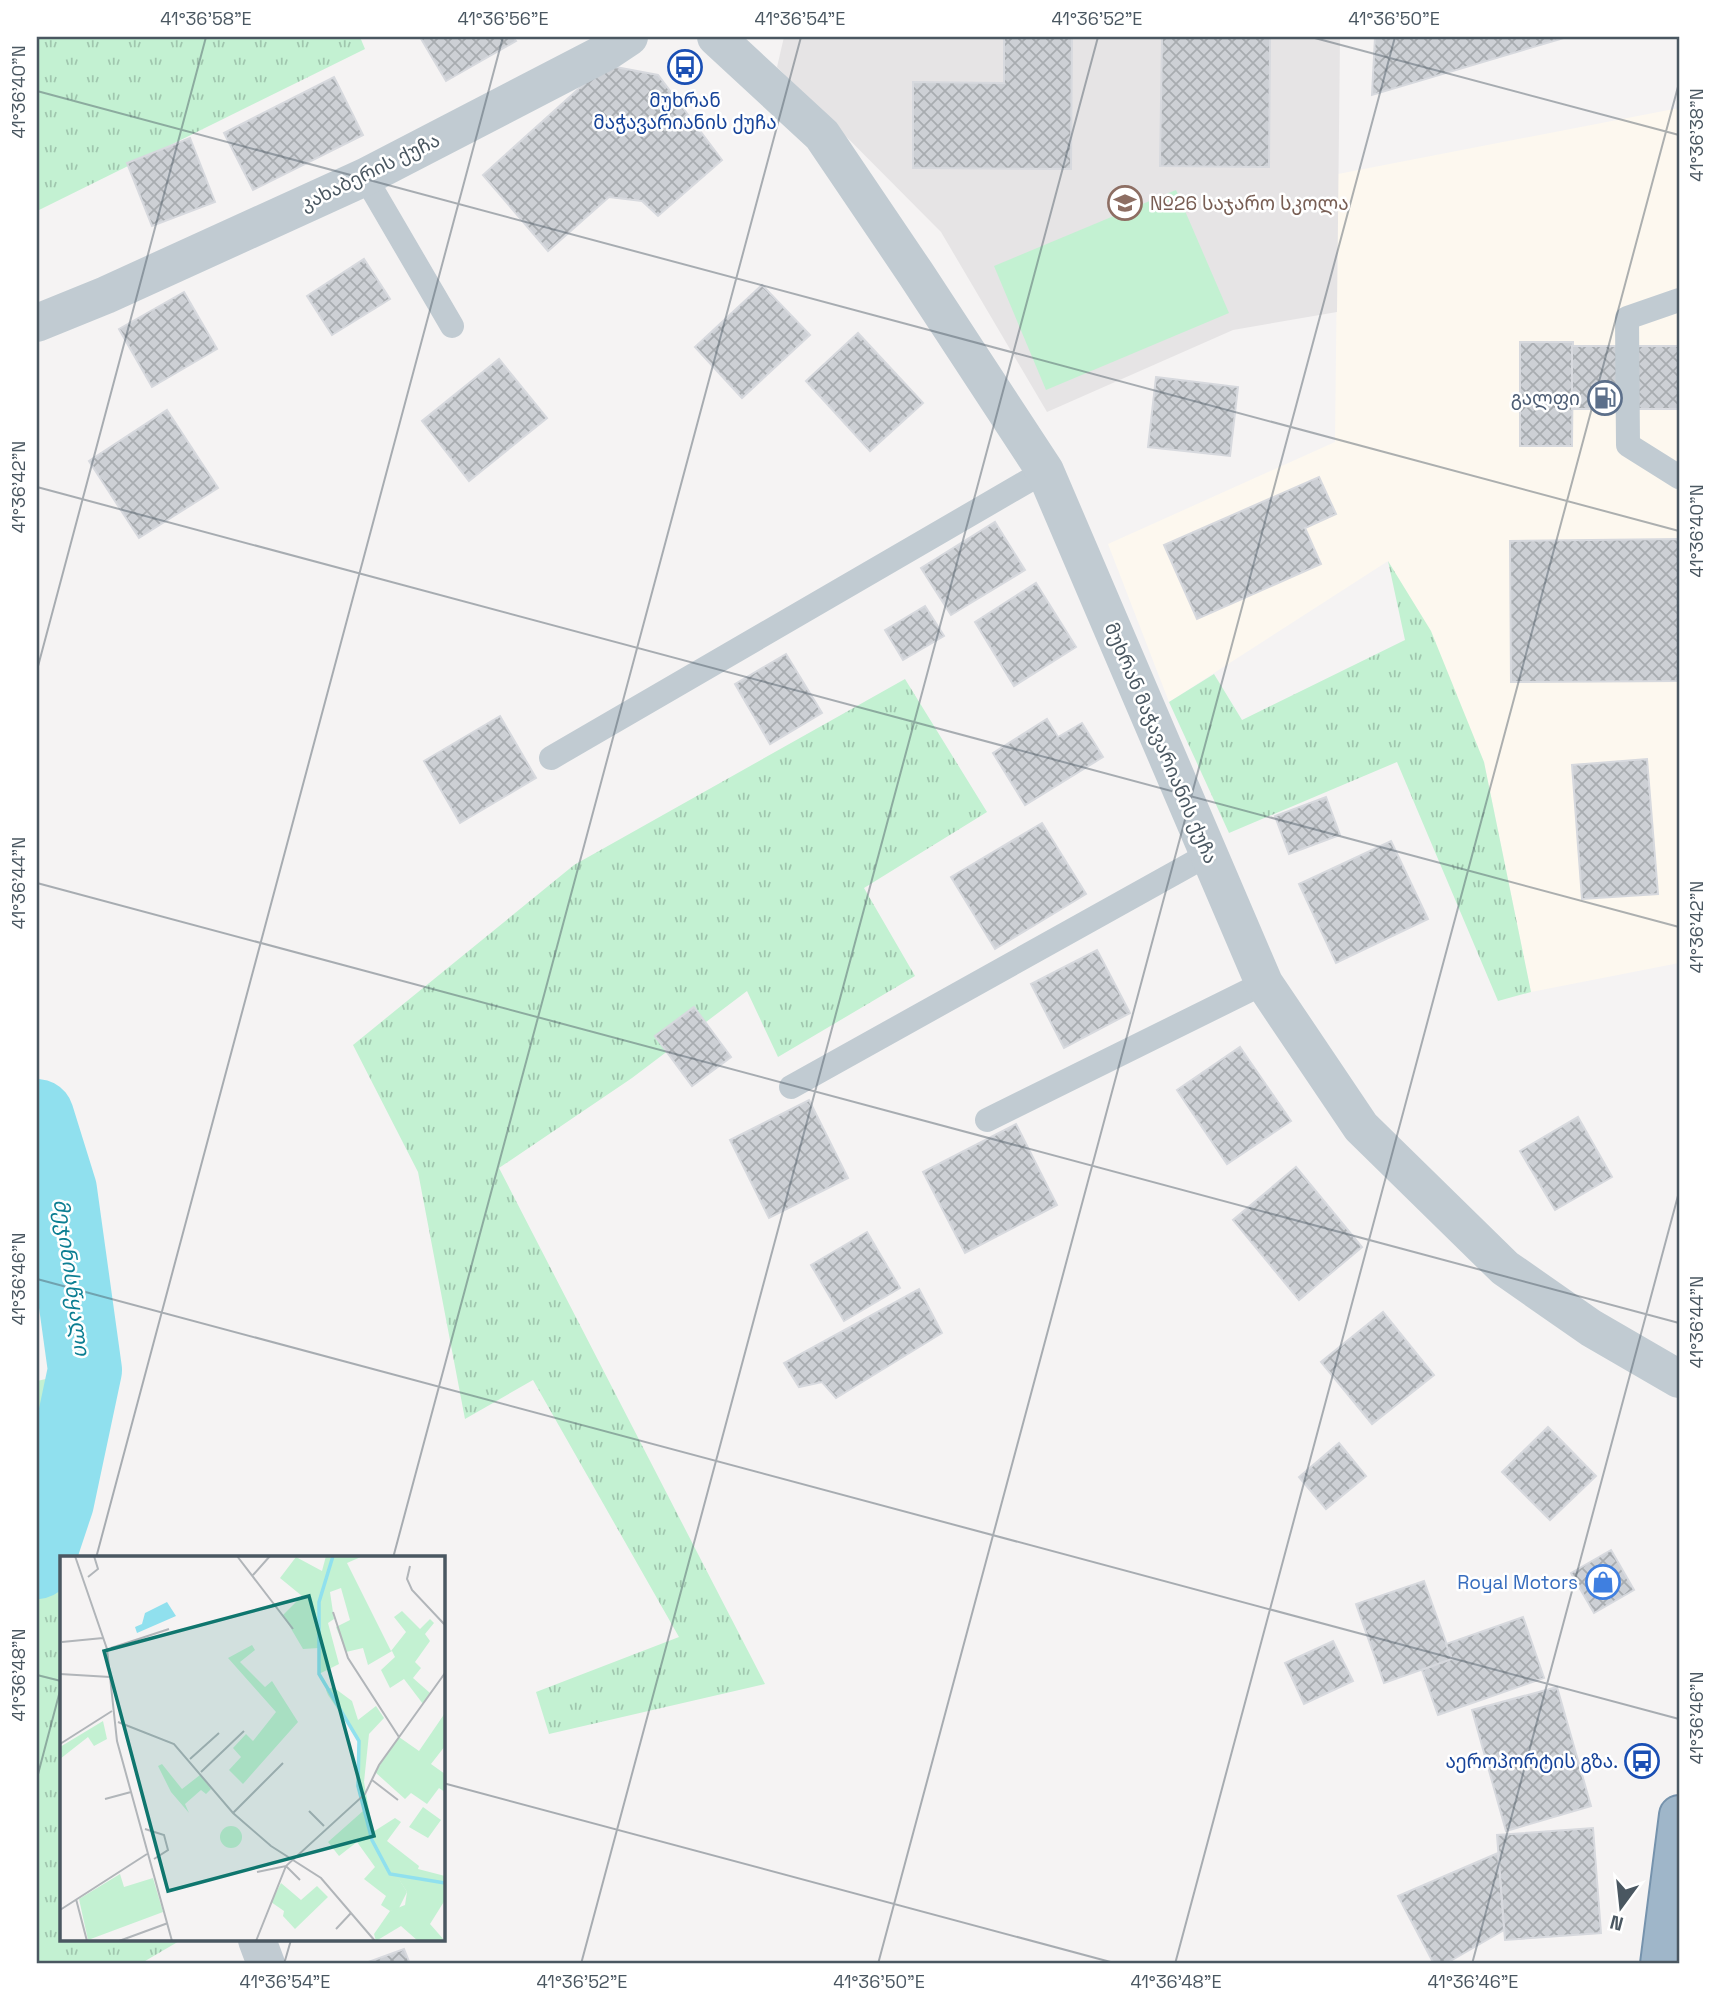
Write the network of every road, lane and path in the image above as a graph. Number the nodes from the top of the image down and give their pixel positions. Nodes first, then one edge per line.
1 (629, 37) edge
2 (716, 37) edge
3 (365, 177) junction
4 (1679, 300) edge
5 (37, 323) edge
6 (452, 326) dead end
7 (1045, 471) junction
8 (1679, 477) edge
9 (551, 758) dead end
10 (1209, 854) junction
11 (1264, 983) junction
12 (791, 1087) dead end
13 (987, 1120) dead end
14 (1679, 1379) edge
15 (1679, 1815) edge
16 (257, 1941) edge
17 (266, 1964) edge
18 (1660, 1964) edge

1 - 3 street, კახაბერის ქუჩა
2 - 7 street, მუხრან მაჭავარიანის ქუჩა
3 - 5 street, კახაბერის ქუჩა
3 - 6 lane
4 - 8 lane
7 - 9 lane
7 - 10 street, მუხრან მაჭავარიანის ქუჩა
10 - 11 street, მუხრან მაჭავარიანის ქუჩა
10 - 12 lane
11 - 13 lane
11 - 14 street, მუხრან მაჭავარიანის ქუჩა
15 - 18 highway
16 - 17 street

